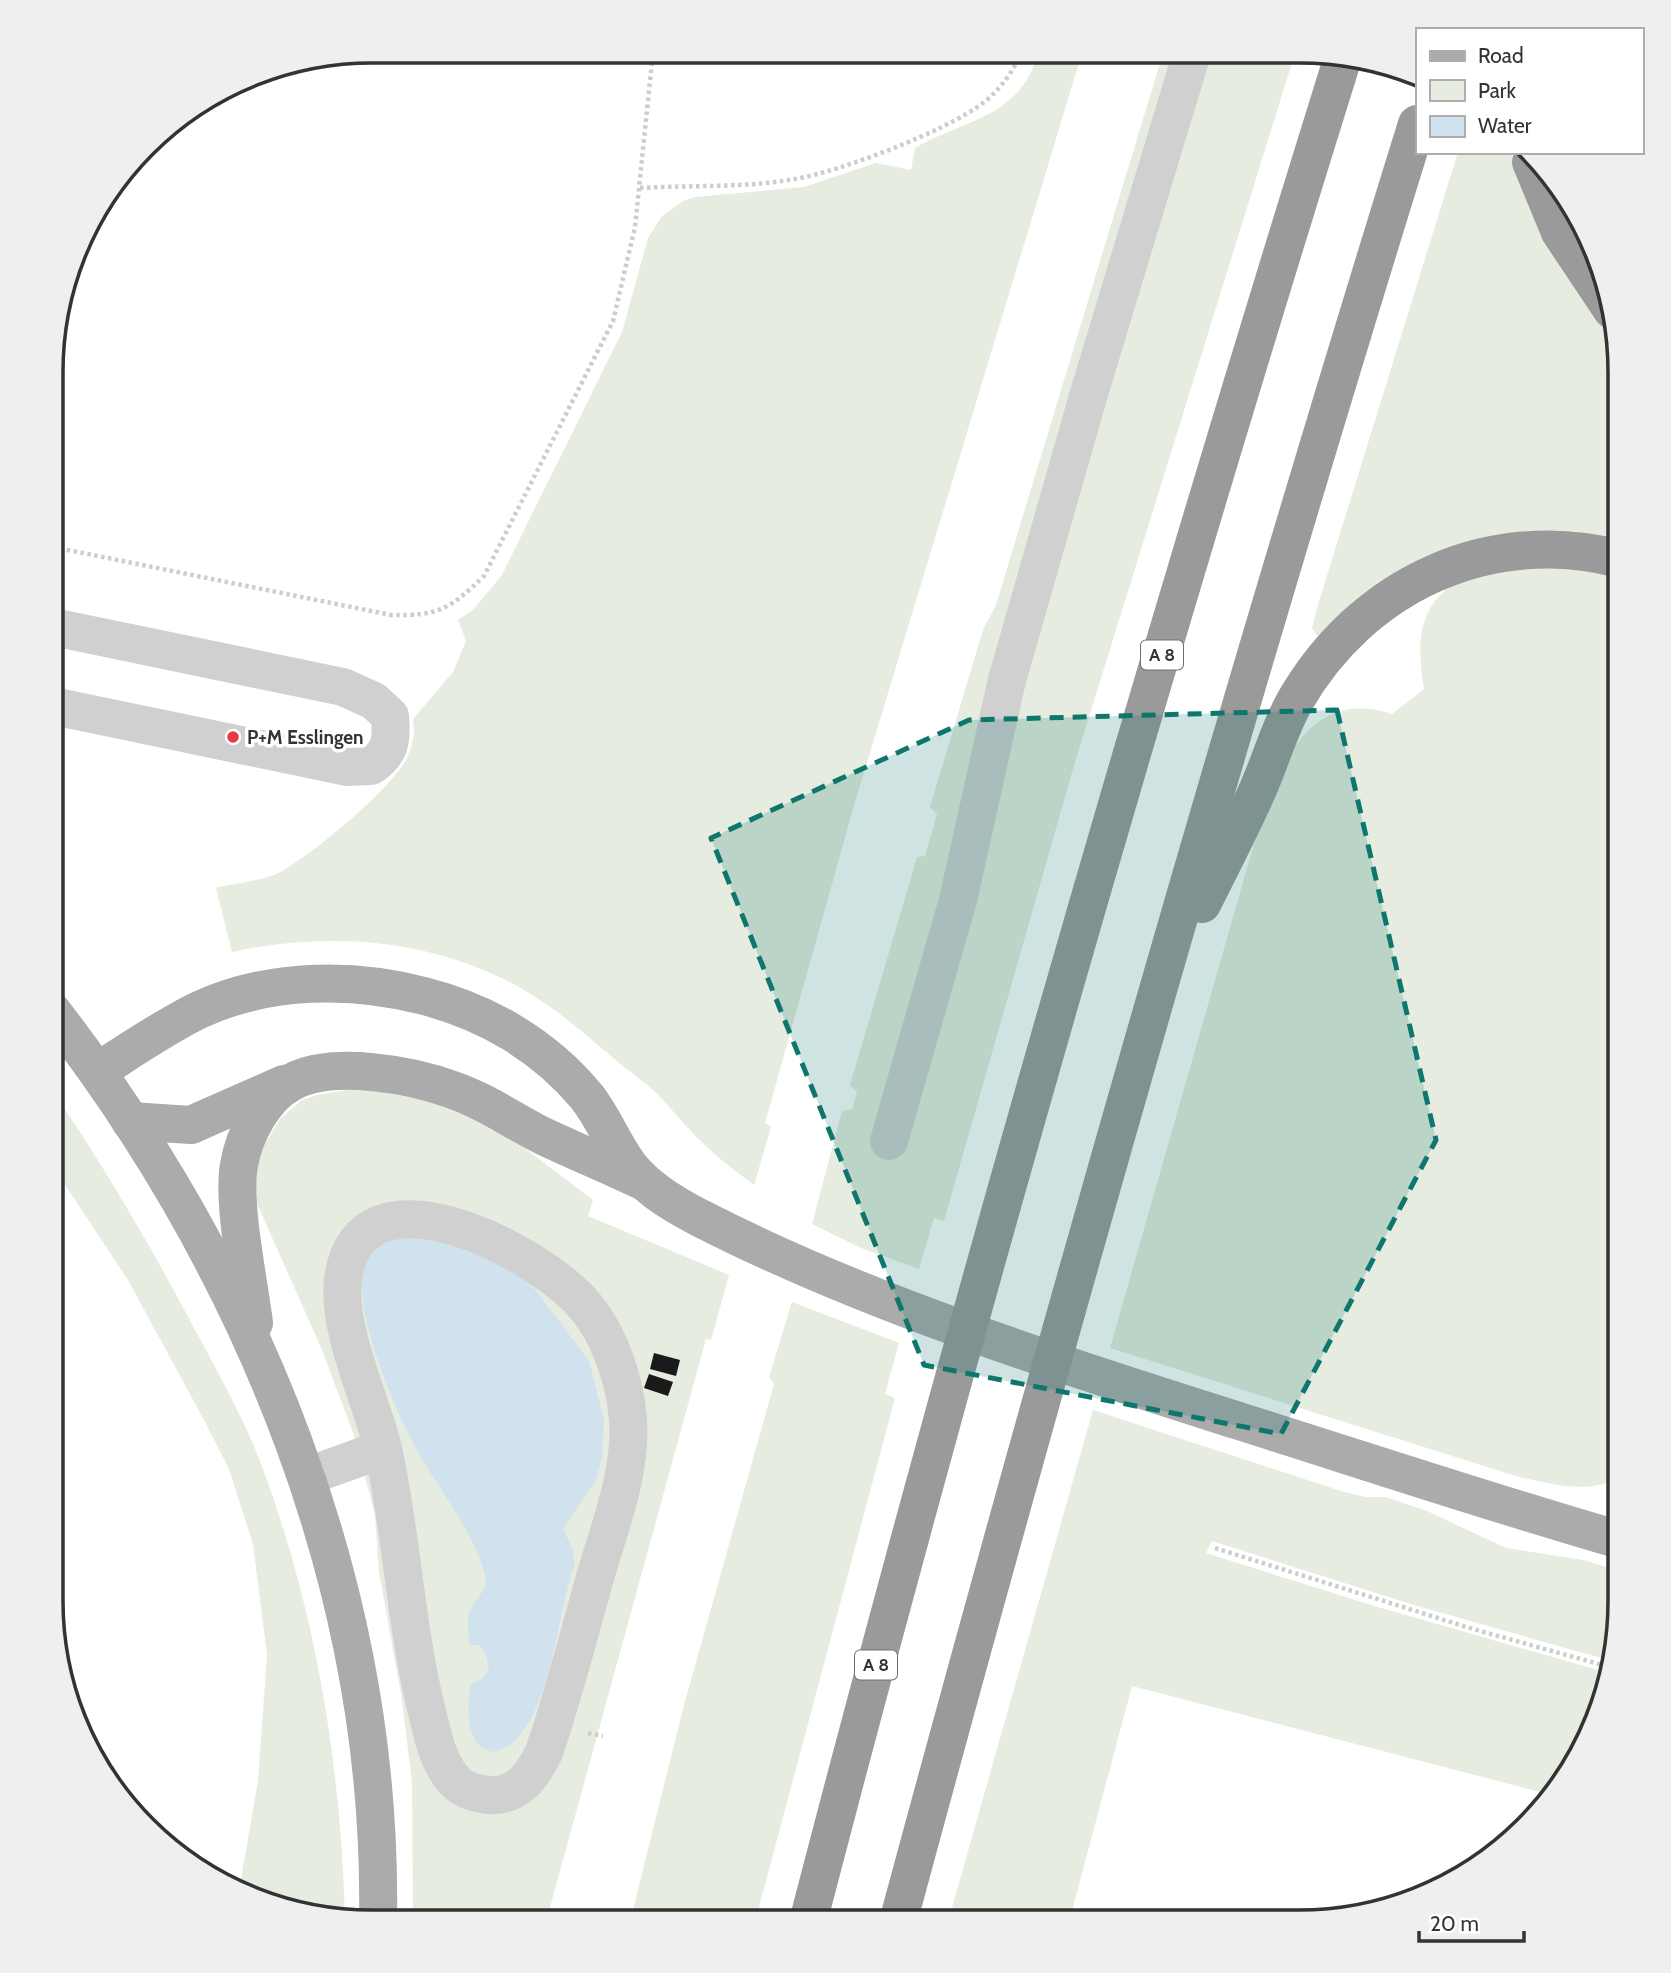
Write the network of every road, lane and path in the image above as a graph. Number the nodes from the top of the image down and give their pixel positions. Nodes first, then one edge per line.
1 (652, 63) edge
2 (1016, 63) edge
3 (1189, 63) edge
4 (1339, 66) edge
5 (1416, 127) edge
6 (1536, 174) edge
7 (640, 188) junction
8 (1595, 285) edge
9 (63, 549) edge
10 (1608, 556) edge
11 (63, 629) edge
12 (63, 708) edge
13 (1156, 995) junction
14 (63, 1025) edge
15 (98, 1071) junction
16 (294, 1081) junction
17 (130, 1121) junction
18 (889, 1140) dead end
19 (645, 1182) junction
20 (256, 1347) junction
21 (383, 1449) junction
22 (307, 1476) junction
23 (1608, 1536) edge
24 (1215, 1548) dead end
25 (1601, 1665) edge
26 (379, 1910) edge
27 (811, 1910) edge
28 (901, 1910) edge

1 - 7 path
2 - 7 path
3 - 18 lane
4 - 27 highway, A 8
5 - 13 highway
6 - 8 highway
7 - 9 path
10 - 13 highway
11 - 12 lane
13 - 28 highway
14 - 15 main road
15 - 17 main road
15 - 19 main road
16 - 17 main road
16 - 19 main road
16 - 20 main road
17 - 20 main road
19 - 23 main road
20 - 22 main road
21 - 21 lane
21 - 22 lane
22 - 26 main road
24 - 25 path

